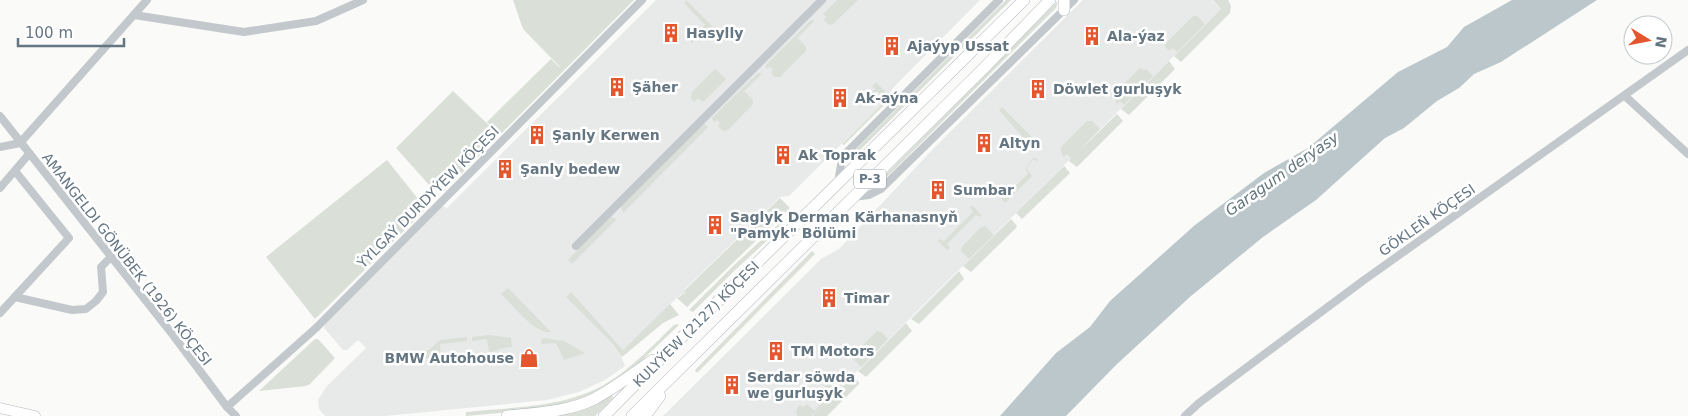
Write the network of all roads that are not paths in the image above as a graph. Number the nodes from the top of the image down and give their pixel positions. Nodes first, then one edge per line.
1 (147, 0) edge
2 (363, 0) edge
3 (642, 0) edge
4 (822, 0) edge
5 (999, 0) edge
6 (1024, 0) edge
7 (1050, 0) edge
8 (1074, 0) edge
9 (1064, 5) edge
10 (134, 16) junction
11 (1688, 50) edge
12 (1625, 96) junction
13 (0, 116) edge
14 (20, 143) junction
15 (0, 147) edge
16 (29, 154) junction
17 (1688, 154) edge
18 (15, 171) junction
19 (838, 183) junction
20 (0, 188) edge
21 (851, 198) junction
22 (576, 246) dead end
23 (111, 257) junction
24 (15, 297) junction
25 (0, 313) edge
26 (680, 340) junction
27 (691, 358) junction
28 (0, 408) edge
29 (232, 413) edge
30 (34, 416) edge
31 (507, 416) edge
32 (604, 416) edge
33 (632, 416) edge
34 (645, 416) edge
35 (1185, 416) edge

1 - 10 street
2 - 10 street
3 - 29 street, ÝYLGAÝ DURDYÝEW KÖÇESI
4 - 22 street
5 - 19 street
6 - 19 highway, KULYÝEW (2127) KÖÇESI / P-3
7 - 21 highway, KULYÝEW (2127) KÖÇESI / P-3
8 - 9 street
9 - 21 street
10 - 14 street
11 - 12 street, GÖKLEŇ KÖÇESI
12 - 17 street
12 - 35 street, GÖKLEŇ KÖÇESI
13 - 14 street, AMANGELDI GÖNÜBEK (1926) KÖÇESI
14 - 15 street
14 - 16 street, AMANGELDI GÖNÜBEK (1926) KÖÇESI
16 - 18 street
16 - 23 street, AMANGELDI GÖNÜBEK (1926) KÖÇESI
18 - 20 street
18 - 24 street
19 - 26 highway, KULYÝEW (2127) KÖÇESI / P-3
21 - 27 highway, KULYÝEW (2127) KÖÇESI / P-3
23 - 24 street
23 - 29 street, AMANGELDI GÖNÜBEK (1926) KÖÇESI
24 - 25 street
26 - 31 highway
26 - 32 highway, KULYÝEW (2127) KÖÇESI / P-3
27 - 33 highway, KULYÝEW (2127) KÖÇESI / P-3
27 - 34 highway
28 - 30 main road

